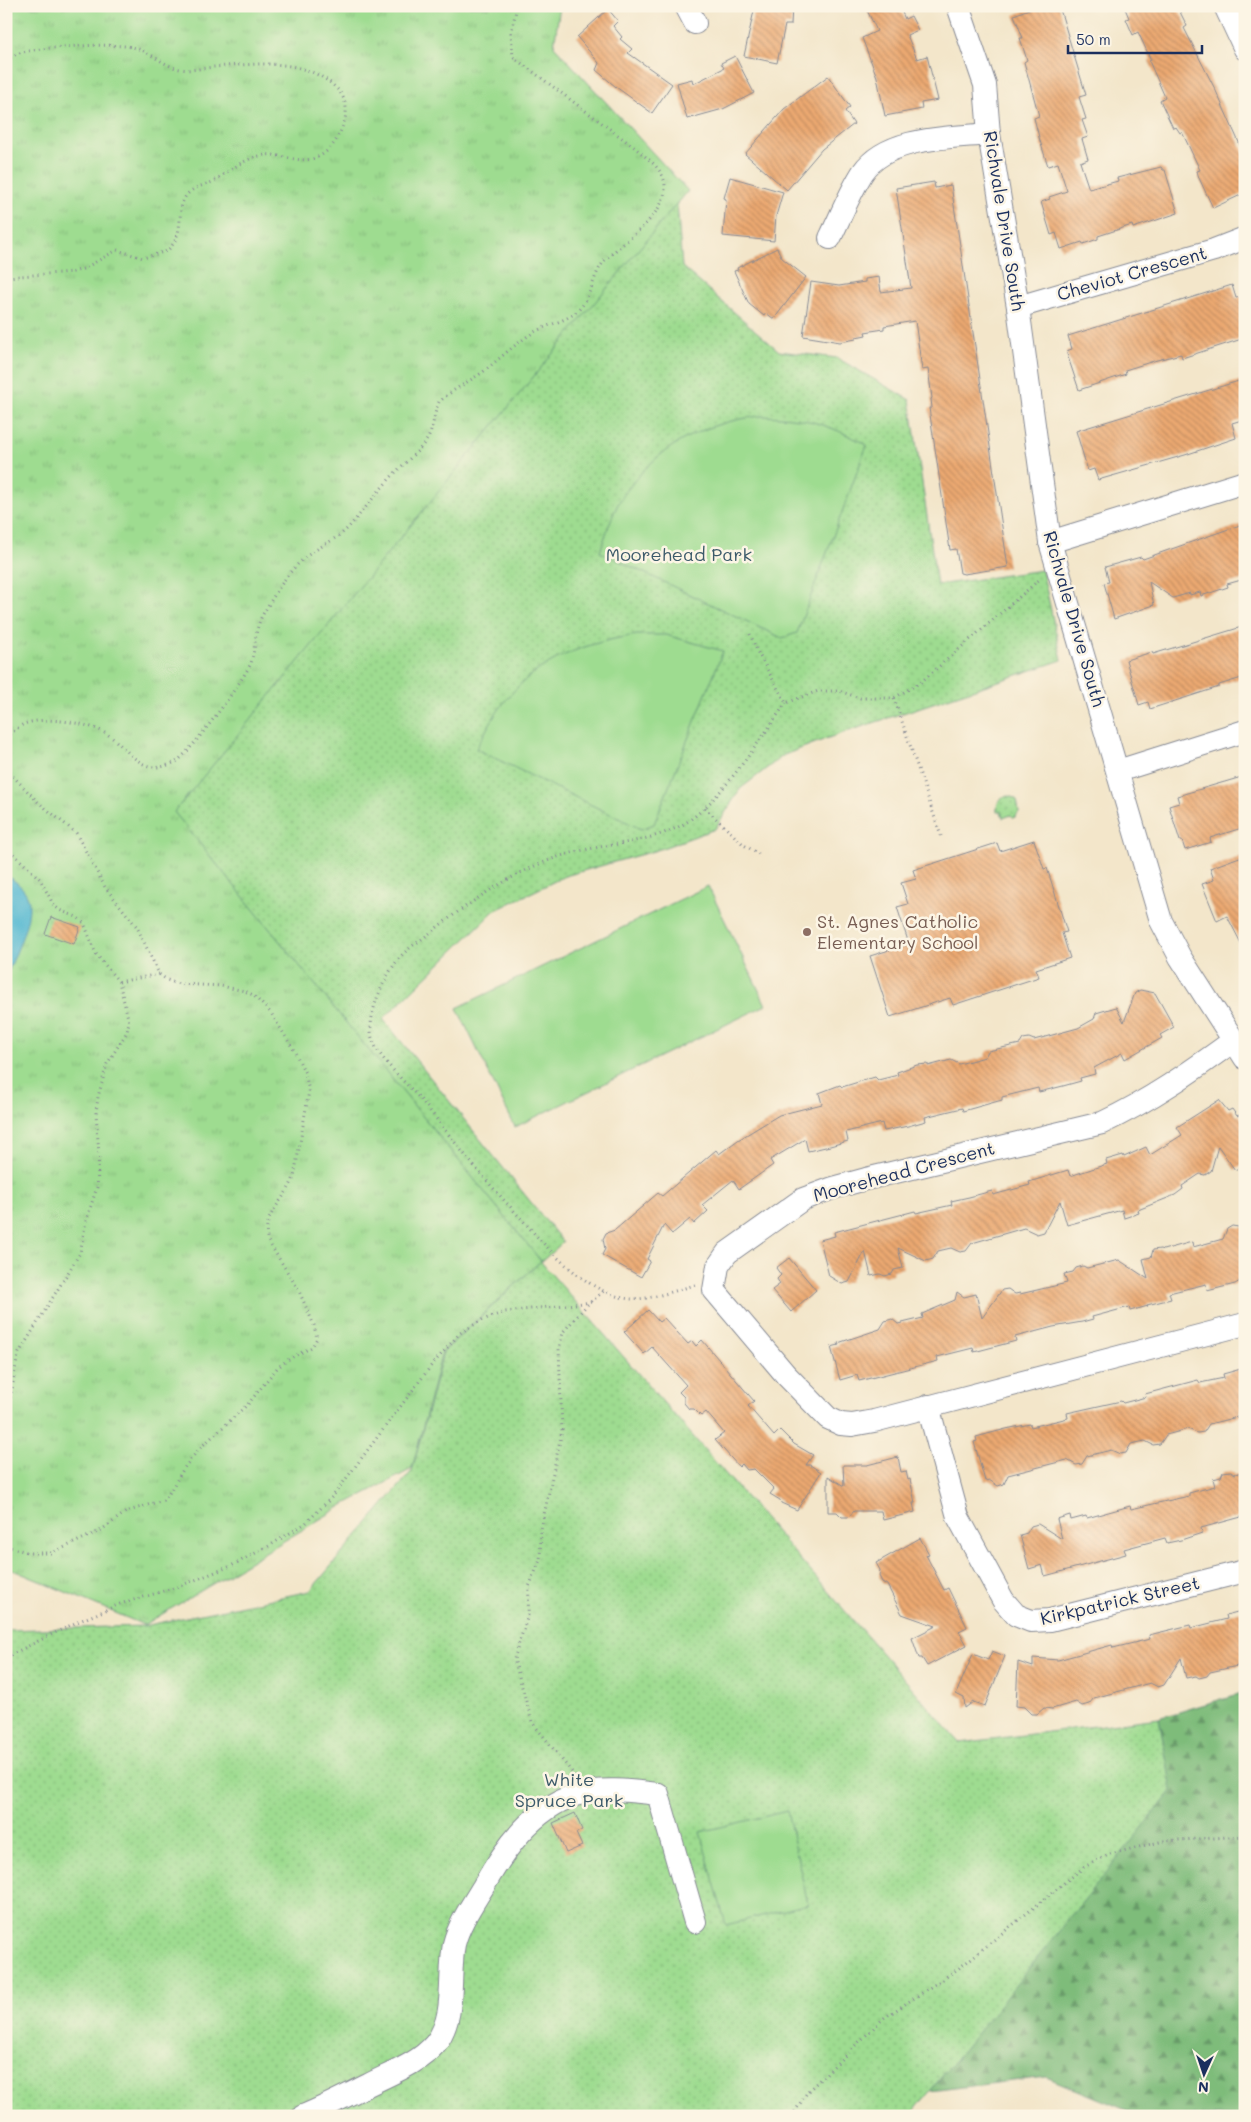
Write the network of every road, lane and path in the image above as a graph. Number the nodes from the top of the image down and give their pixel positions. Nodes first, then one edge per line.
1 (517, 6) edge
2 (958, 6) edge
3 (1225, 6) edge
4 (1245, 49) edge
5 (6, 60) edge
6 (989, 134) junction
7 (830, 238) dead end
8 (1245, 238) edge
9 (6, 278) edge
10 (1018, 307) junction
11 (1245, 482) edge
12 (1050, 542) junction
13 (1057, 564) junction
14 (750, 634) dead end
15 (894, 698) junction
16 (786, 703) junction
17 (1245, 731) edge
18 (6, 738) edge
19 (6, 769) edge
20 (1118, 771) junction
21 (705, 808) junction
22 (941, 836) dead end
23 (6, 847) edge
24 (762, 856) dead end
25 (159, 974) junction
26 (119, 982) junction
27 (1239, 1049) edge
28 (714, 1280) junction
29 (604, 1291) junction
30 (592, 1302) junction
31 (1245, 1324) edge
32 (928, 1406) junction
33 (6, 1410) edge
34 (6, 1546) edge
35 (1245, 1571) edge
36 (6, 1657) edge
37 (589, 1792) junction
38 (1245, 1836) edge
39 (695, 1922) dead end
40 (303, 2116) edge
41 (792, 2116) edge

1 - 18 path
2 - 6 street, Richvale Drive South
3 - 4 street
5 - 9 path
6 - 7 street
6 - 10 street, Richvale Drive South
8 - 10 street, Cheviot Crescent
10 - 12 street, Richvale Drive South
11 - 12 street
12 - 13 street, Richvale Drive South
13 - 15 path
13 - 20 street, Richvale Drive South
14 - 16 path
15 - 16 path
15 - 22 path
16 - 21 path
17 - 20 street
19 - 25 path
20 - 27 street, Richvale Drive South
21 - 24 path
21 - 29 path
23 - 26 path
25 - 26 path
25 - 34 path
26 - 33 path
27 - 28 street, Moorehead Crescent
28 - 29 path
28 - 32 street
29 - 30 path
30 - 36 path
30 - 37 path
31 - 32 street
32 - 35 street, Kirkpatrick Street
37 - 39 street
37 - 40 street
38 - 41 path

